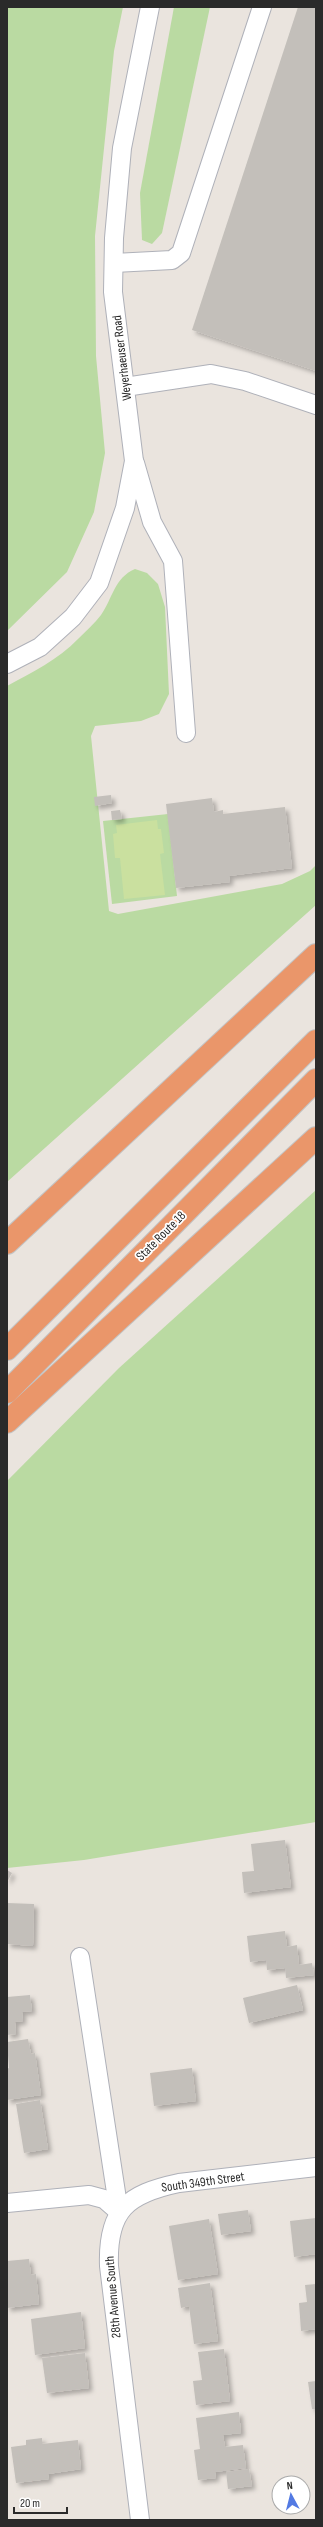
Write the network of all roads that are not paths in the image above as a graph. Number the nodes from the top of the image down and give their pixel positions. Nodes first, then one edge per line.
1 (150, 7) edge
2 (262, 7) edge
3 (114, 264) junction
4 (125, 386) junction
5 (316, 405) edge
6 (134, 461) junction
7 (7, 664) edge
8 (186, 733) dead end
9 (316, 955) edge
10 (316, 1041) edge
11 (316, 1080) edge
12 (316, 1138) edge
13 (7, 1243) edge
14 (7, 1348) edge
15 (7, 1392) edge
16 (7, 1422) edge
17 (80, 1957) dead end
18 (316, 2167) edge
19 (7, 2203) edge
20 (119, 2212) junction
21 (140, 2520) edge

1 - 3 street, Weyerhaeuser Road
2 - 3 street
3 - 4 street, Weyerhaeuser Road
4 - 5 street
4 - 6 street, Weyerhaeuser Road
6 - 7 street, Weyerhaeuser Road
6 - 8 street
9 - 13 highway
10 - 14 highway
11 - 15 highway, State Route 18
12 - 16 highway
17 - 20 street, 28th Avenue South
18 - 20 street, South 349th Street
19 - 20 street
20 - 21 street, 28th Avenue South

